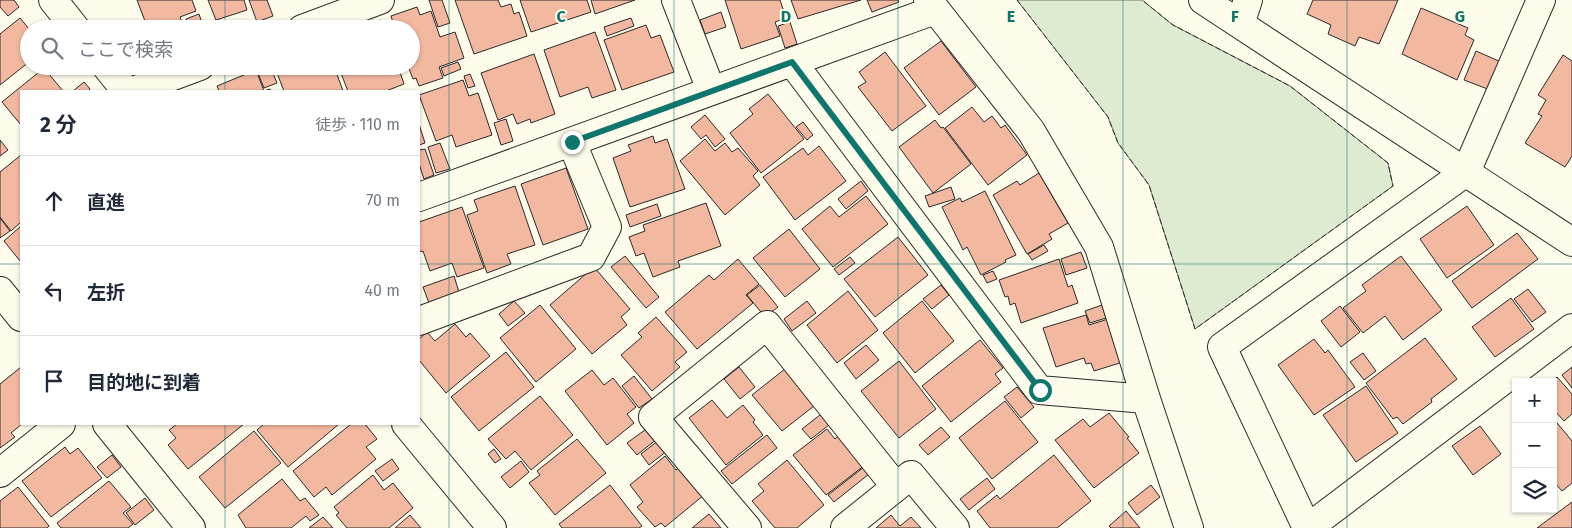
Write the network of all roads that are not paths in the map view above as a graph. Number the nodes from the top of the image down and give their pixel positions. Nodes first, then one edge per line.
1 (53, 0) edge
2 (380, 0) edge
3 (676, 0) edge
4 (1203, 0) edge
5 (1541, 0) edge
6 (932, 5) edge
7 (1244, 12) edge
8 (69, 20) edge
9 (326, 20) edge
10 (792, 62) junction
11 (113, 75) edge
12 (176, 75) edge
13 (125, 90) edge
14 (136, 90) edge
15 (711, 90) junction
16 (572, 142) junction
17 (1466, 172) junction
18 (420, 196) edge
19 (1572, 242) edge
20 (0, 291) edge
21 (20, 316) edge
22 (420, 321) edge
23 (1572, 328) edge
24 (1146, 399) junction
25 (60, 425) edge
26 (108, 425) edge
27 (407, 425) edge
28 (0, 473) edge
29 (896, 487) junction
30 (191, 528) edge
31 (492, 528) edge
32 (747, 528) edge
33 (845, 528) edge
34 (955, 528) edge
35 (1189, 528) edge
36 (1307, 528) edge

1 - 8 street
2 - 9 street
3 - 15 street
4 - 7 street
5 - 17 street
6 - 10 street
6 - 24 street
7 - 17 street
10 - 15 street
10 - 24 street
11 - 13 street
12 - 14 street
15 - 16 street
16 - 18 street
16 - 22 street
17 - 19 street
17 - 36 street
20 - 21 street
23 - 36 street
24 - 35 street
25 - 28 street
26 - 30 street
27 - 31 street
29 - 32 street
29 - 33 street
29 - 34 street

